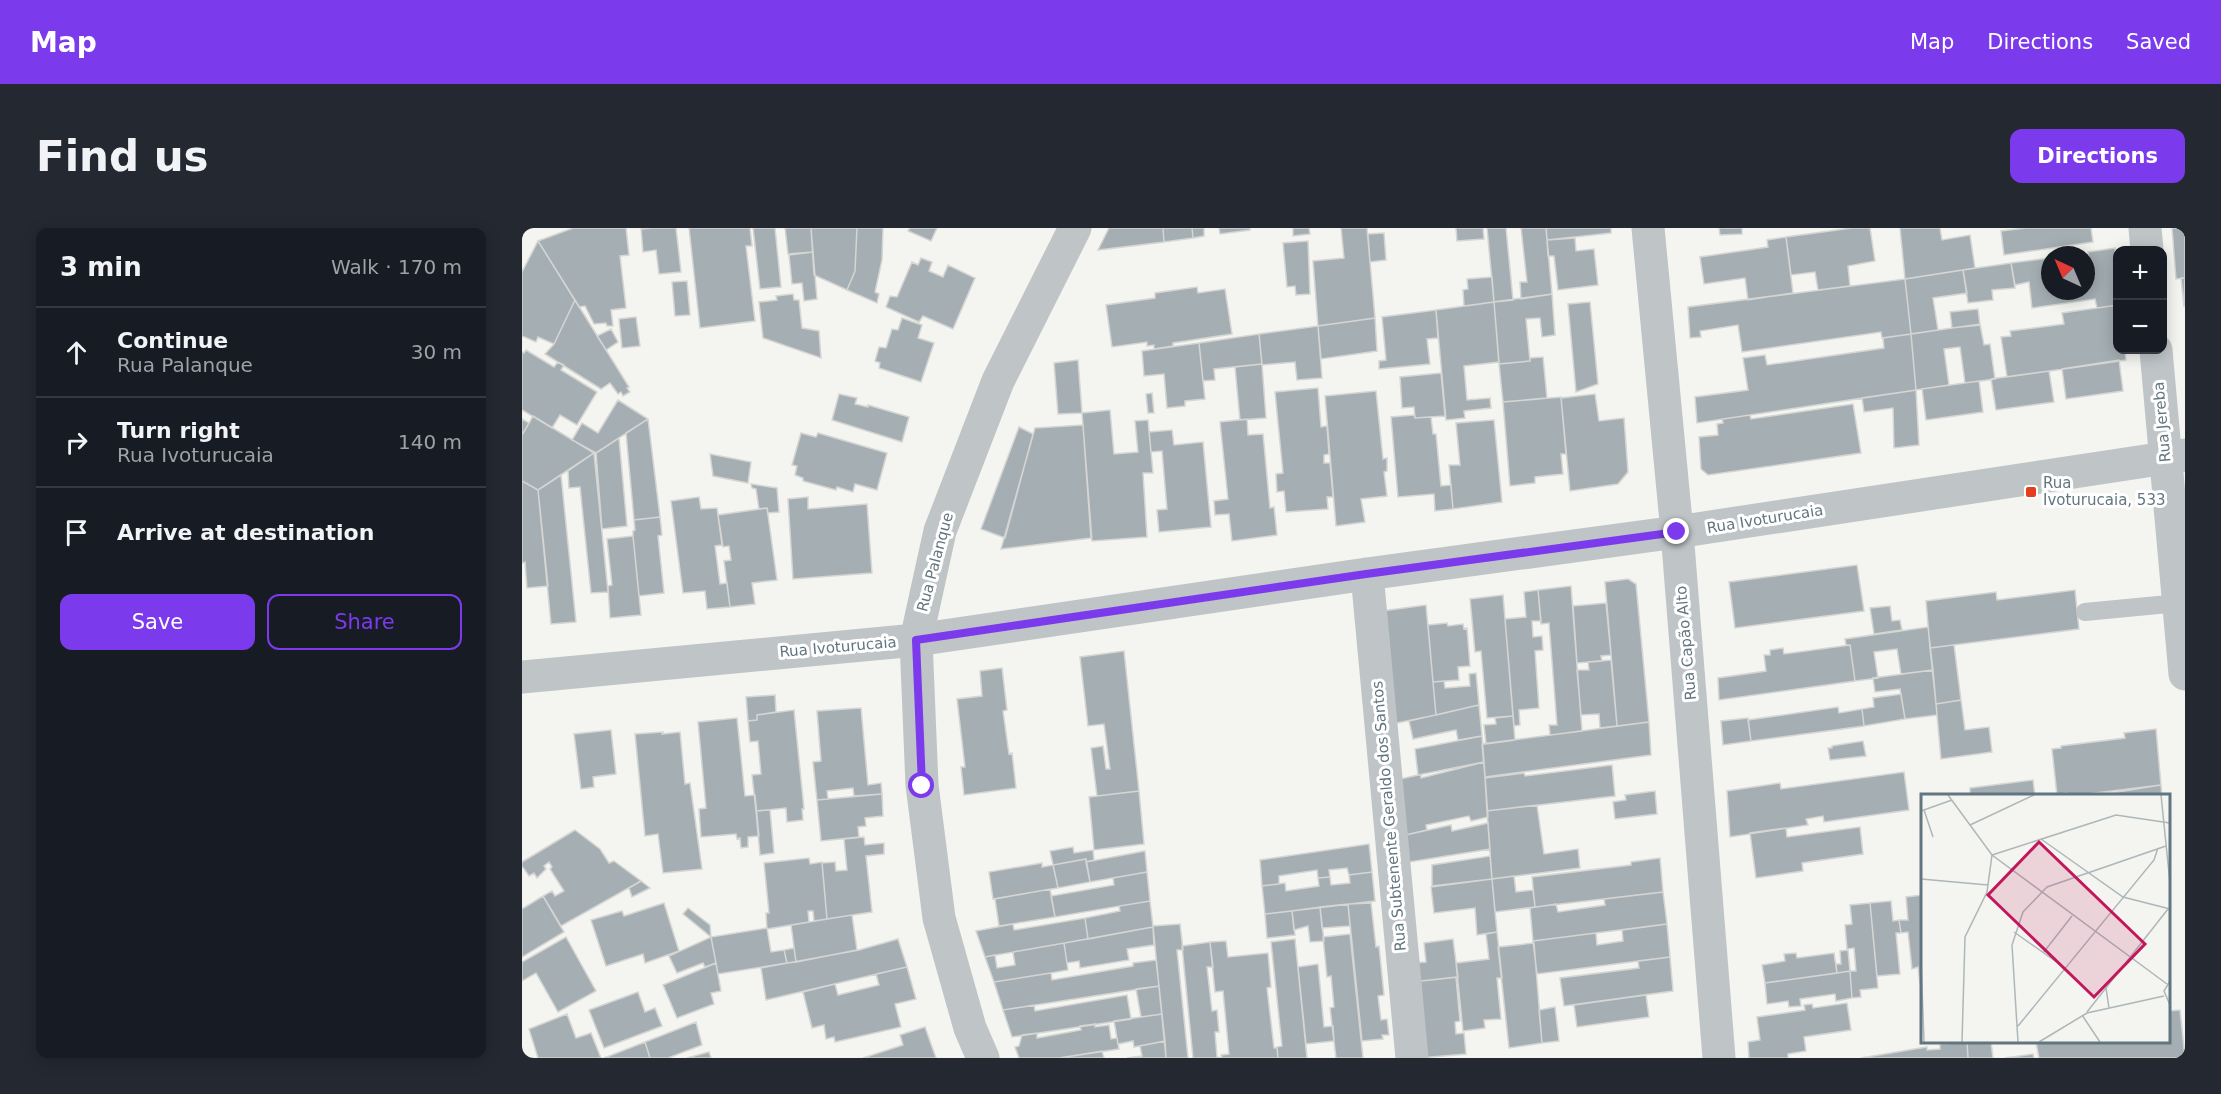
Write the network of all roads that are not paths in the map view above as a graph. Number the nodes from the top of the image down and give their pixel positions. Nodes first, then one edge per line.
1 (1075, 228) edge
2 (1648, 228) edge
3 (2145, 228) edge
4 (2147, 246) edge
5 (2157, 354) edge
6 (2175, 457) edge
7 (1677, 532) junction
8 (1366, 574) junction
9 (2179, 603) junction
10 (2085, 612) dead end
11 (916, 640) junction
12 (2185, 674) edge
13 (522, 677) edge
14 (1712, 1057) edge
15 (983, 1058) edge
16 (1412, 1058) edge

1 - 11 street, Rua Palanque
2 - 7 street, Rua Capão Alto
3 - 4 street
5 - 6 street, Rua Jereba
6 - 7 street, Rua Ivoturucaia
6 - 9 street, Rua Jereba
7 - 8 street, Rua Ivoturucaia
7 - 14 street, Rua Capão Alto
8 - 11 street, Rua Ivoturucaia
8 - 16 street, Rua Subtenente Geraldo dos Santos
9 - 10 lane
9 - 12 street, Rua Jereba
11 - 13 street, Rua Ivoturucaia
11 - 15 street, Rua Palanque

